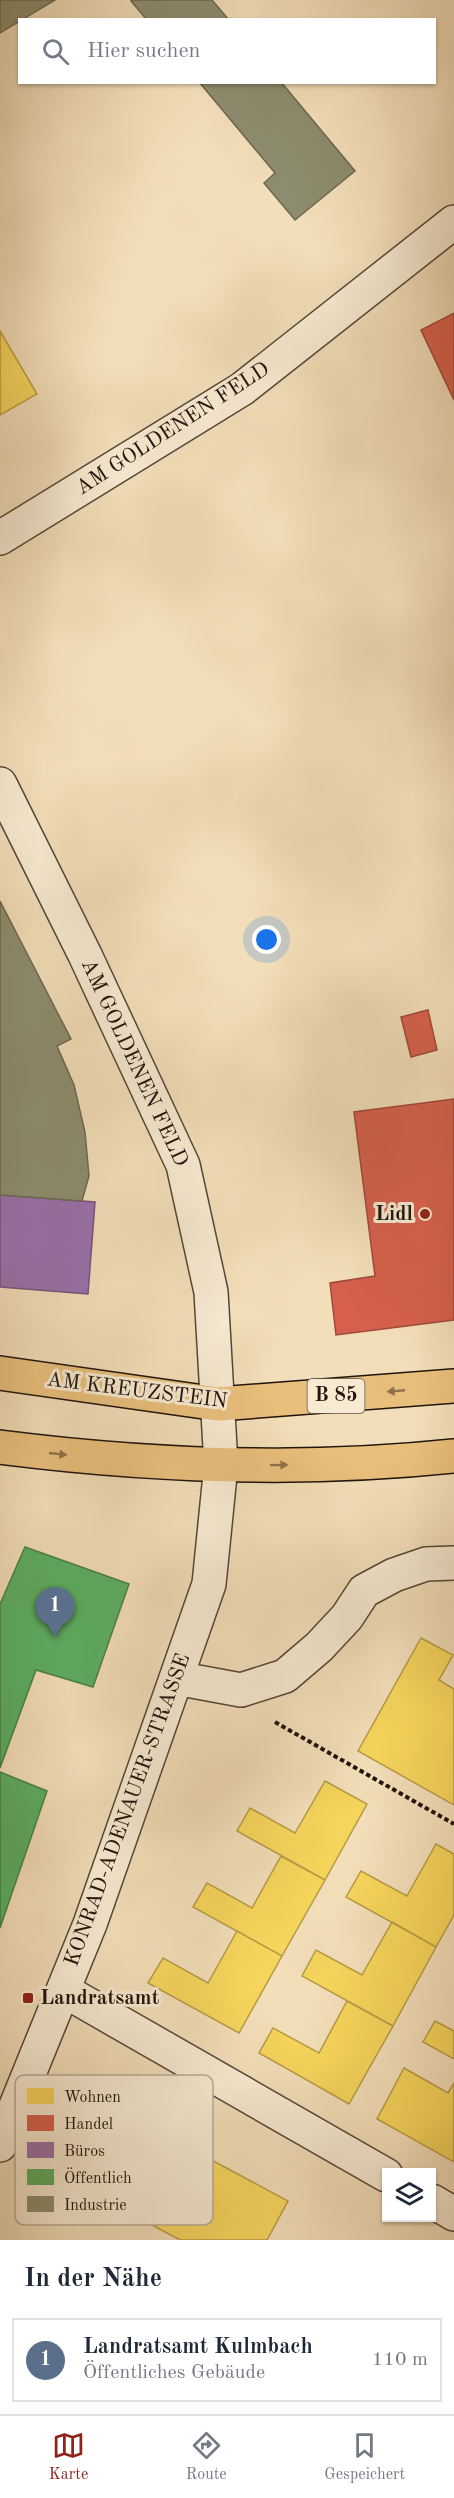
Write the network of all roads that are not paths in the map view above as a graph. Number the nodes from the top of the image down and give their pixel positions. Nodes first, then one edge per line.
1 (454, 222) edge
2 (0, 538) edge
3 (0, 784) edge
4 (0, 1373) edge
5 (454, 1386) edge
6 (218, 1404) junction
7 (0, 1447) edge
8 (454, 1456) edge
9 (221, 1465) junction
10 (454, 1563) edge
11 (176, 1678) junction
12 (63, 1990) junction
13 (28, 2075) edge
14 (212, 2075) edge
15 (213, 2076) edge
16 (15, 2108) edge
17 (0, 2145) edge
18 (382, 2172) edge
19 (436, 2203) edge
20 (454, 2214) edge

1 - 2 street, AM GOLDENEN FELD
3 - 6 street, AM GOLDENEN FELD
4 - 6 main road, AM KREUZSTEIN / B 85
5 -> 6 main road, AM KREUZSTEIN / B 85
6 - 9 street, AM GOLDENEN FELD
7 -> 9 main road
9 -> 8 main road
9 - 11 street, KONRAD-ADENAUER-STRASSE
10 - 11 street
11 - 12 street, KONRAD-ADENAUER-STRASSE
12 - 13 street, KONRAD-ADENAUER-STRASSE
12 - 14 street
15 - 18 street
16 - 17 street, KONRAD-ADENAUER-STRASSE
19 - 20 street

